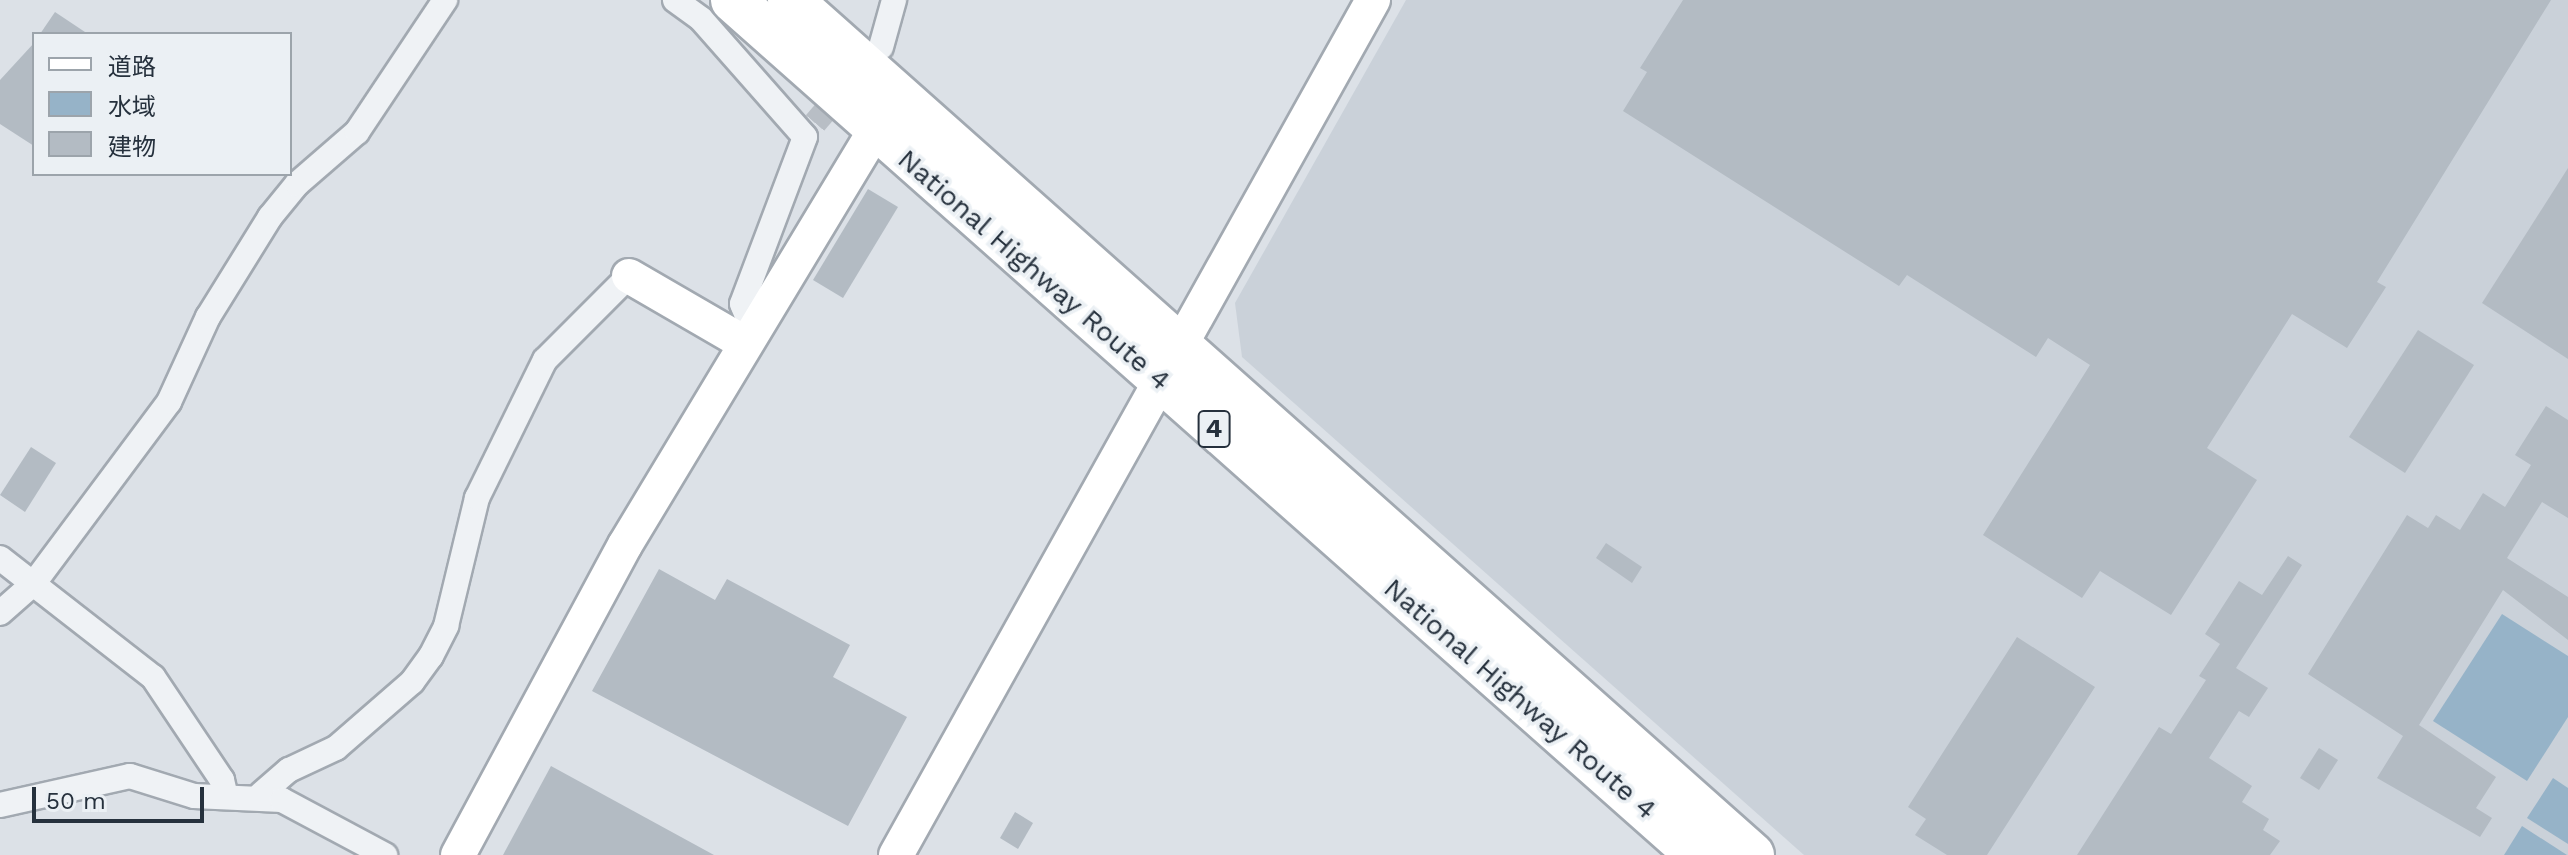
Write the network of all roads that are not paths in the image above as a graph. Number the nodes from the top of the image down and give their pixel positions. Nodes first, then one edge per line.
1 (445, 0) edge
2 (675, 0) edge
3 (733, 0) edge
4 (894, 0) edge
5 (1373, 0) edge
6 (814, 8) edge
7 (881, 47) dead end
8 (875, 130) junction
9 (629, 276) joint
10 (747, 335) junction
11 (1169, 365) junction
12 (0, 558) edge
13 (34, 583) junction
14 (0, 613) edge
15 (261, 794) junction
16 (226, 797) junction
17 (0, 805) edge
18 (385, 855) edge
19 (458, 855) edge
20 (896, 855) edge
21 (1698, 855) edge
22 (1752, 855) edge

1 - 13 street
2 - 10 street
3 - 8 highway, National Highway Route 4 / 4
4 - 7 street
5 - 11 street
6 - 11 highway, National Highway Route 4 / 4
8 - 10 street
8 - 11 highway, National Highway Route 4 / 4
9 - 10 street
9 - 15 street
10 - 19 street
11 - 20 street
11 - 21 highway, National Highway Route 4 / 4
11 - 22 highway, National Highway Route 4 / 4
12 - 13 street
13 - 14 street
13 - 16 street
15 - 16 street
15 - 18 street
16 - 17 street

